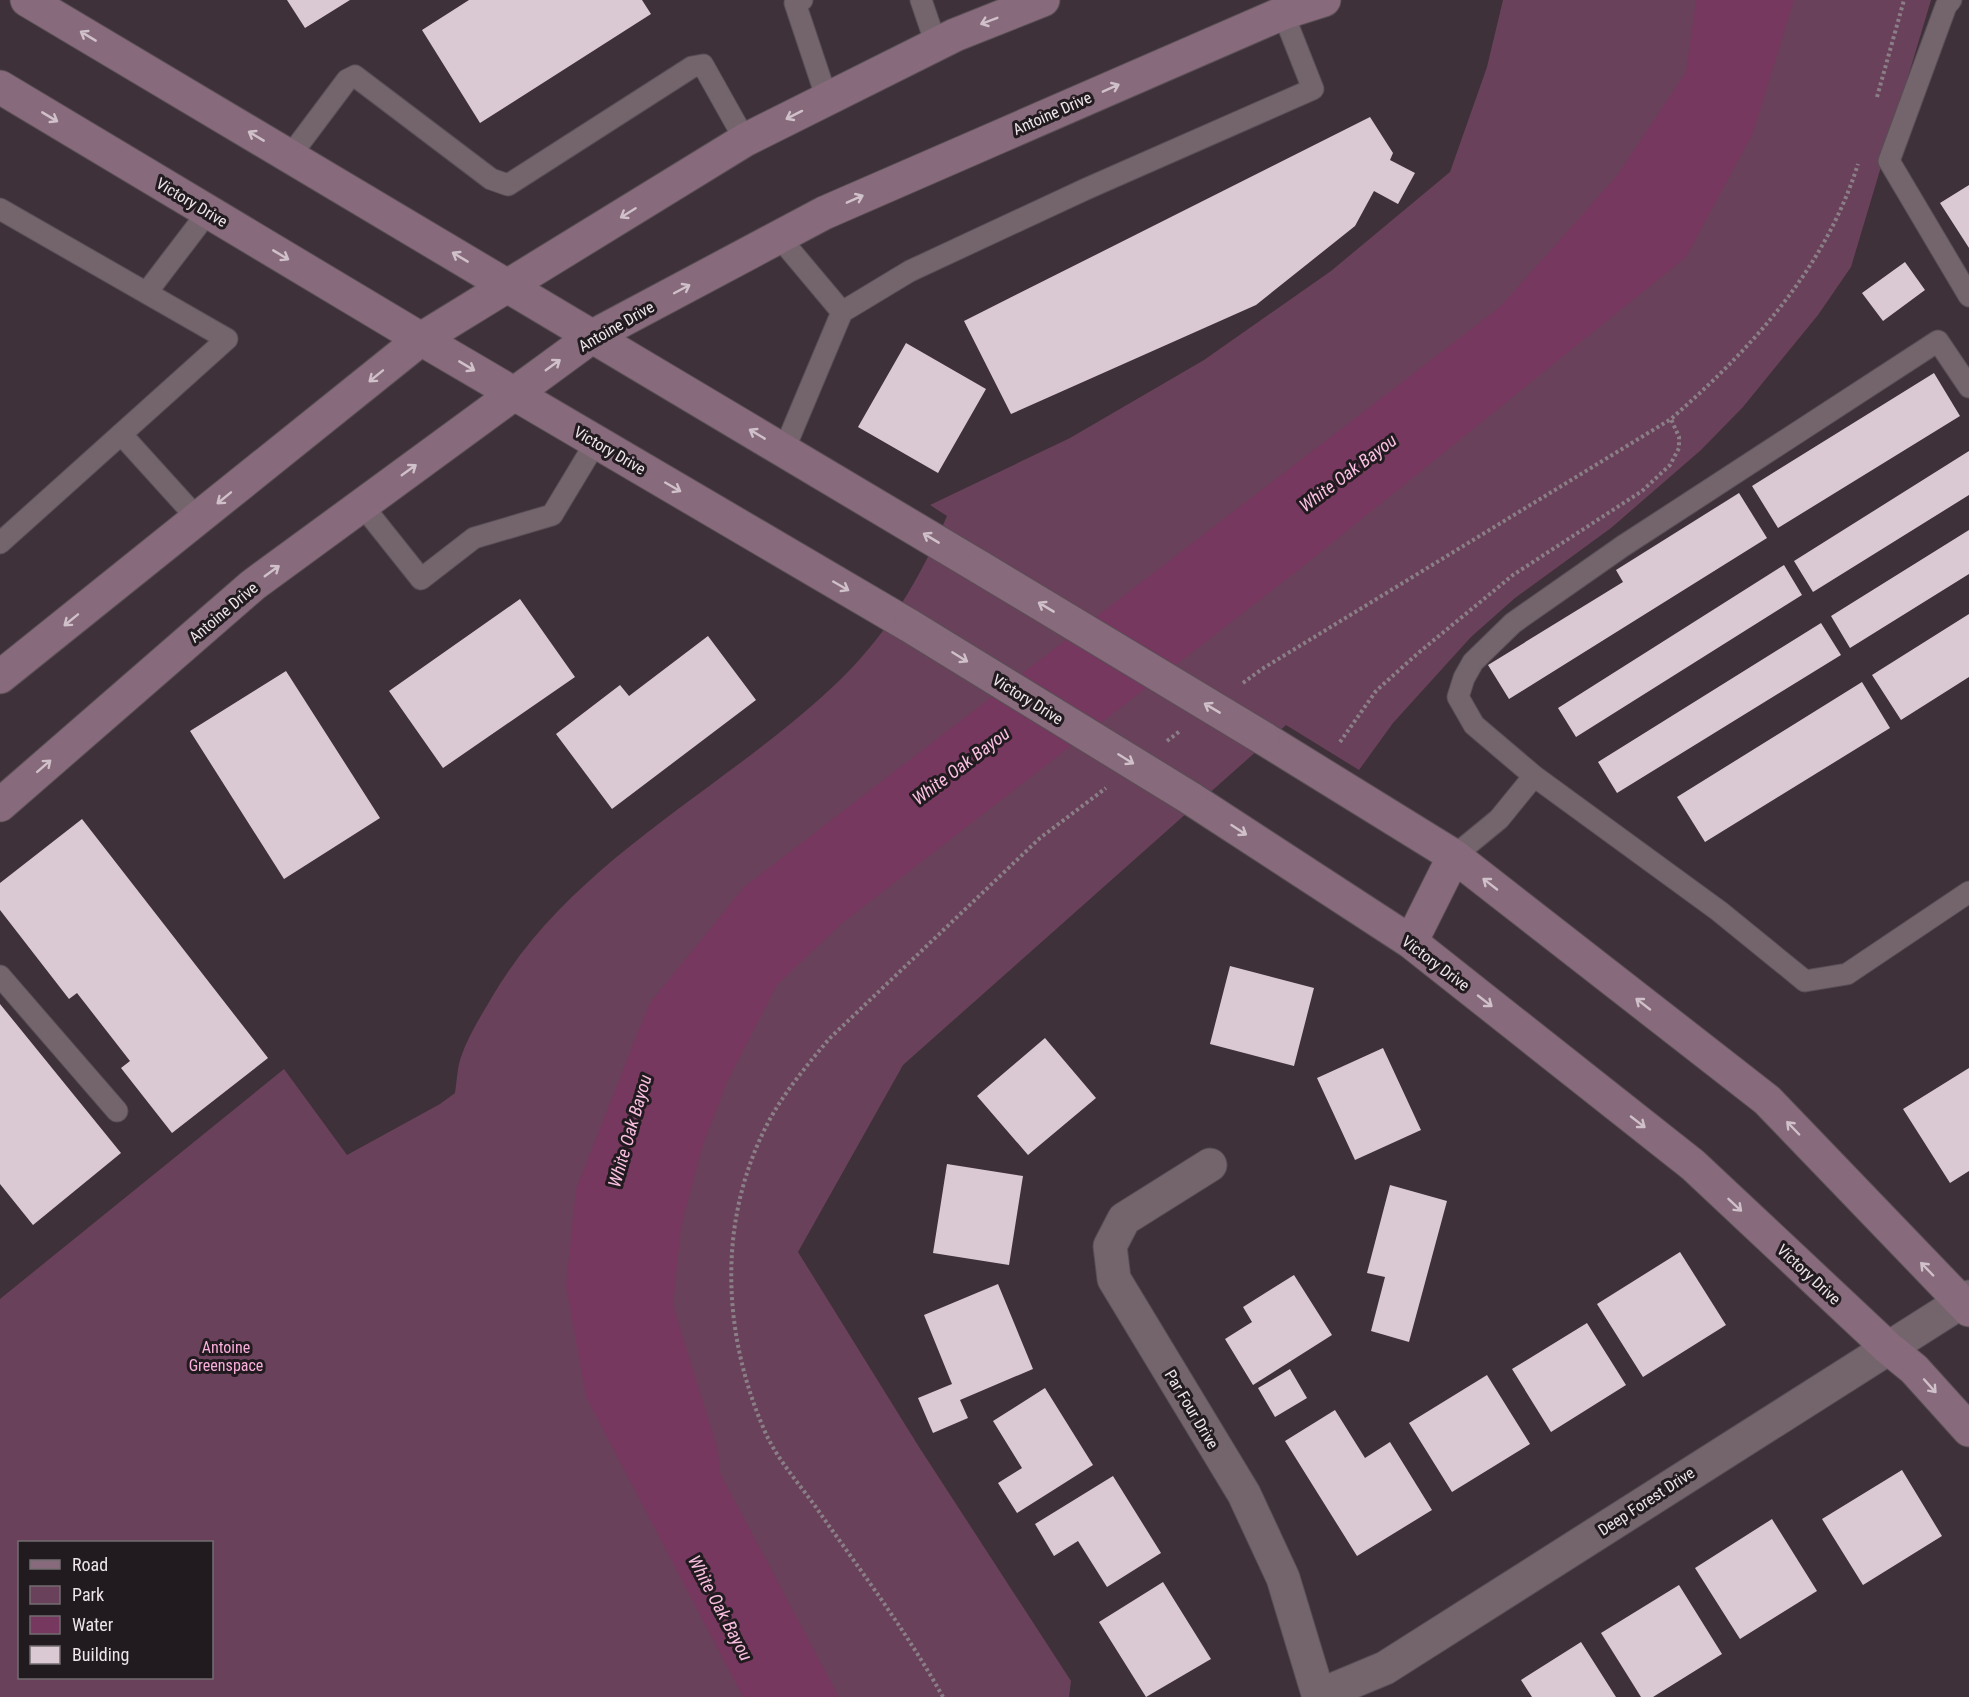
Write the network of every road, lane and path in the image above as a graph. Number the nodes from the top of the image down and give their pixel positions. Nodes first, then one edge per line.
1 (802, 0) edge
2 (921, 0) edge
3 (1043, 0) edge
4 (1324, 0) edge
5 (1951, 0) edge
6 (29, 1) edge
7 (1280, 6) edge
8 (936, 44) junction
9 (0, 87) edge
10 (827, 99) junction
11 (745, 140) junction
12 (290, 156) junction
13 (0, 209) edge
14 (208, 212) junction
15 (780, 237) junction
16 (510, 286) junction
17 (147, 292) junction
18 (1969, 296) edge
19 (842, 312) junction
20 (593, 336) junction
21 (421, 339) junction
22 (1969, 387) edge
23 (514, 394) junction
24 (121, 434) junction
25 (596, 442) junction
26 (784, 450) junction
27 (362, 505) junction
28 (198, 519) junction
29 (0, 543) edge
30 (0, 677) edge
31 (1534, 776) junction
32 (0, 805) edge
33 (1454, 856) junction
34 (1969, 892) edge
35 (1411, 942) junction
36 (0, 976) edge
37 (117, 1111) dead end
38 (1210, 1165) dead end
39 (1966, 1304) edge
40 (1887, 1347) junction
41 (1969, 1430) edge
42 (1319, 1697) edge

1 - 10 lane
2 - 8 lane
3 -> 8 main road
4 - 7 main road, Antoine Drive
5 - 18 lane
12 -> 6 main road
15 -> 7 main road, Antoine Drive
7 - 19 lane
8 - 10 main road
9 -> 14 main road, Victory Drive
10 -> 11 main road
11 - 12 lane
11 -> 16 main road
16 -> 12 main road
13 - 17 lane
14 - 17 lane
14 -> 21 main road, Victory Drive
15 - 19 lane
20 -> 15 main road, Antoine Drive
16 - 20 main road
16 - 21 main road
17 - 24 lane
19 - 26 lane
23 -> 20 main road, Antoine Drive
26 -> 20 main road
21 -> 23 main road, Victory Drive
21 -> 28 main road
22 - 31 lane
23 - 25 main road, Victory Drive
27 -> 23 main road, Antoine Drive
24 - 28 lane
24 - 29 lane
25 - 27 lane
25 -> 35 main road, Victory Drive, bridge
33 -> 26 main road, bridge
32 -> 27 main road, Antoine Drive
28 -> 30 main road
31 - 33 lane
31 - 34 lane
33 - 35 main road
39 -> 33 main road
35 -> 40 main road, Victory Drive
36 - 37 lane
38 - 42 street, Par Four Drive
39 - 40 street, Deep Forest Drive
40 -> 41 main road, Victory Drive
40 - 42 street, Deep Forest Drive

